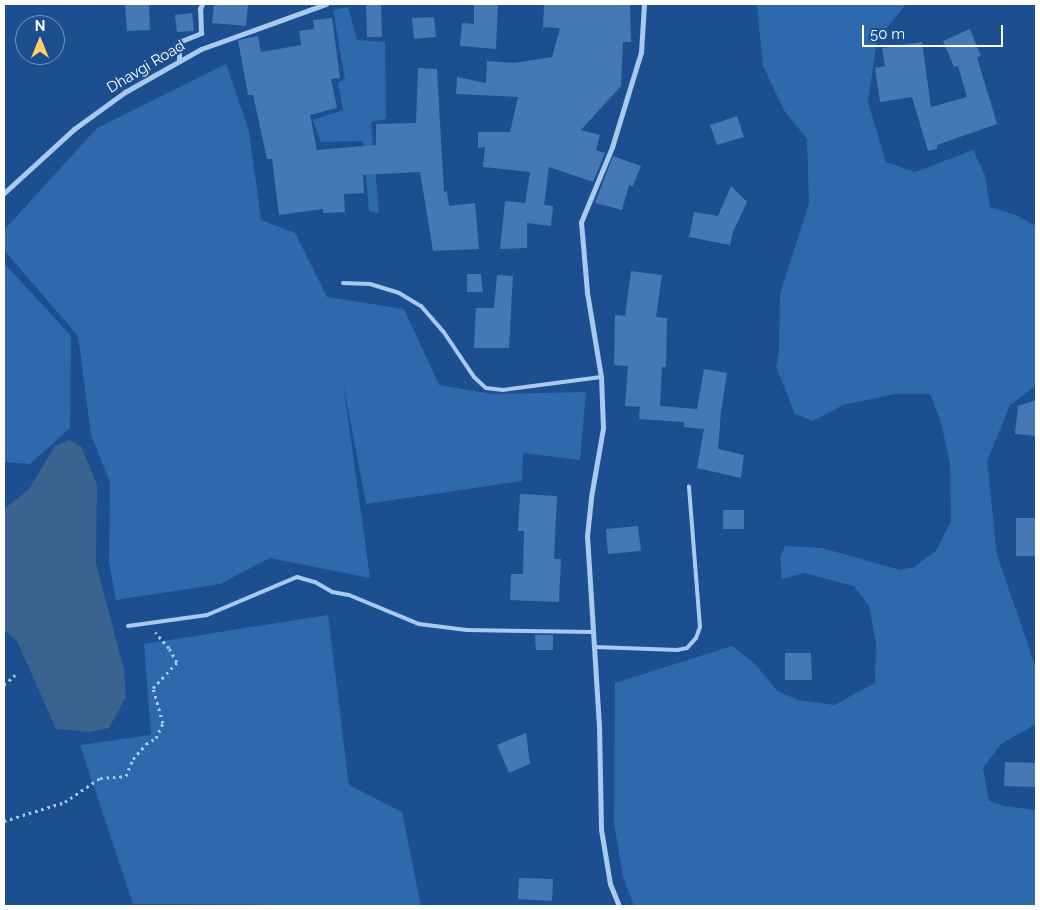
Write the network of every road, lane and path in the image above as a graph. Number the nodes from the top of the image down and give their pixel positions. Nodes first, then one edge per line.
1 (202, 4) edge
2 (326, 4) edge
3 (644, 4) edge
4 (179, 61) junction
5 (4, 193) edge
6 (343, 283) dead end
7 (600, 376) junction
8 (689, 486) dead end
9 (148, 625) junction
10 (128, 626) dead end
11 (594, 632) junction
12 (595, 647) junction
13 (15, 675) dead end
14 (4, 685) edge
15 (4, 821) edge
16 (619, 906) edge

1 - 4 street
2 - 4 street, Dhavgi Road
3 - 7 street
4 - 5 street, Dhavgi Road
6 - 7 lane
7 - 11 street
8 - 12 lane
9 - 10 lane
9 - 11 lane
9 - 15 path
11 - 12 street
12 - 16 street
13 - 14 path

